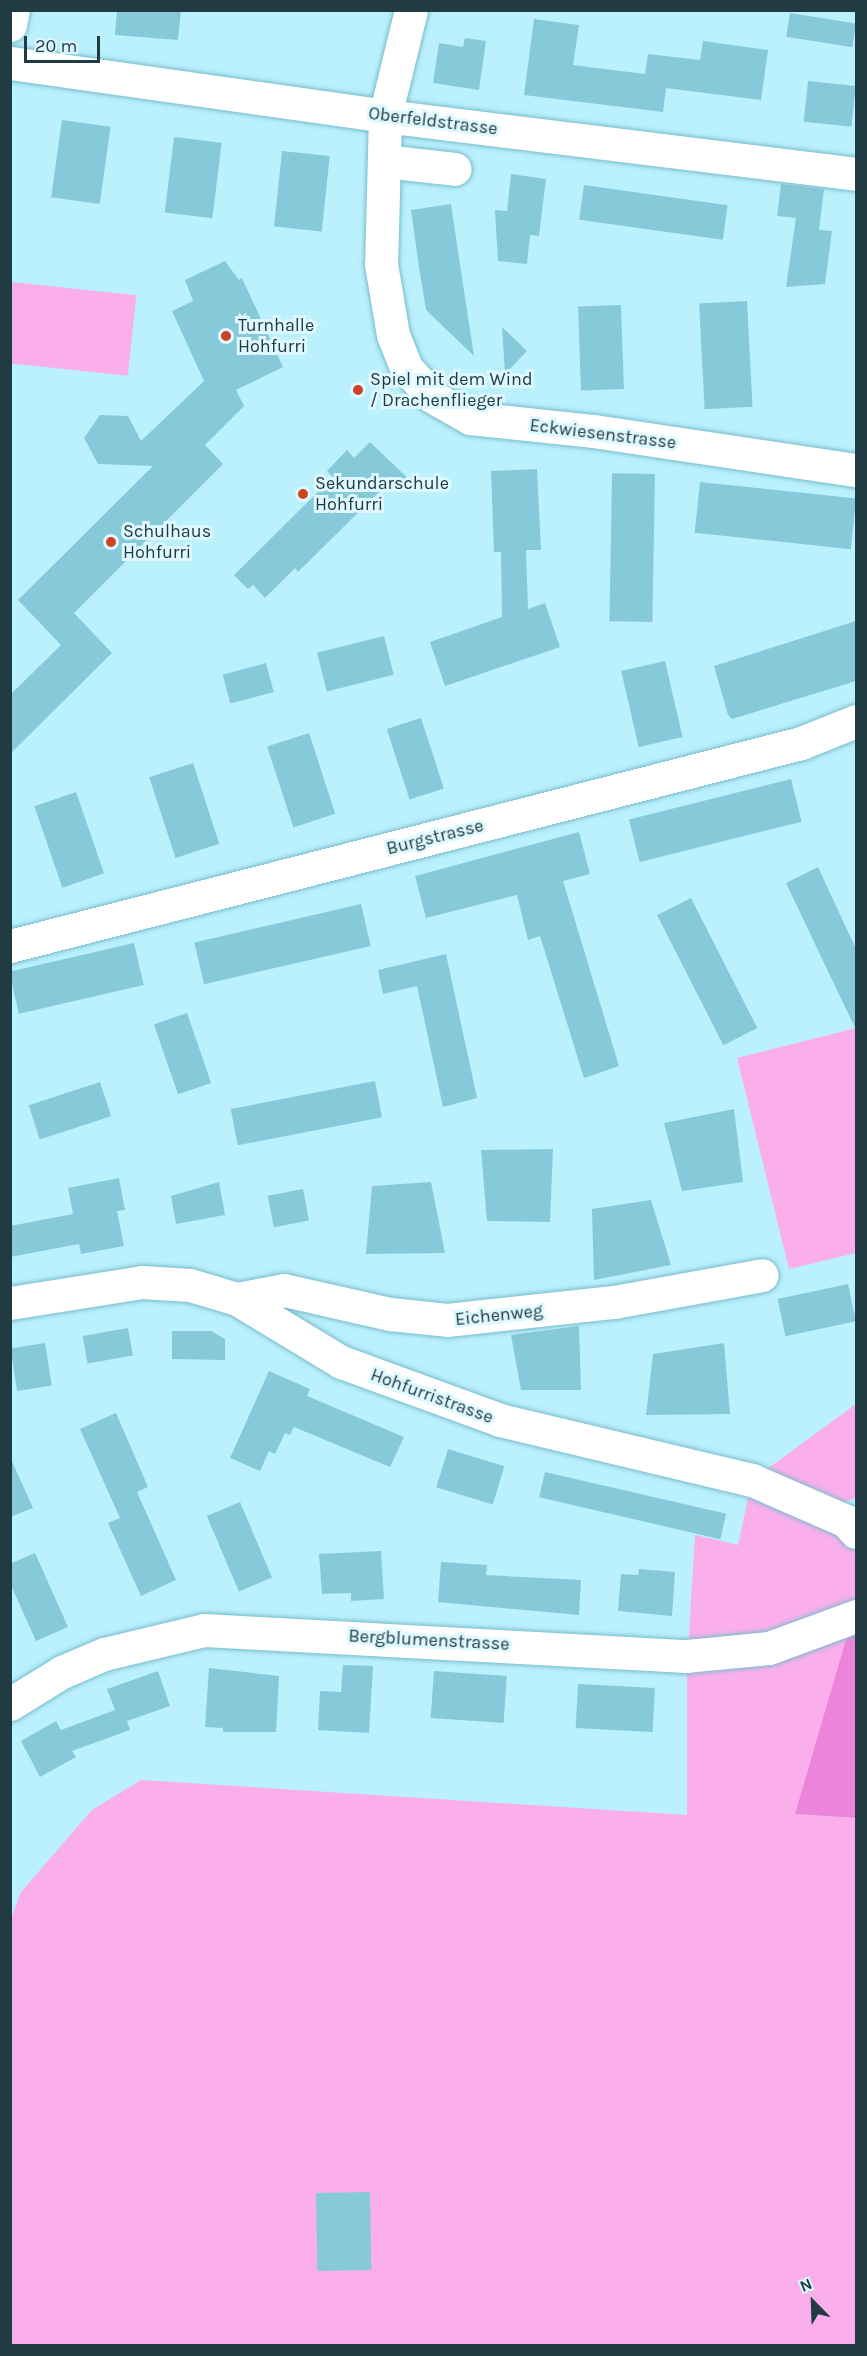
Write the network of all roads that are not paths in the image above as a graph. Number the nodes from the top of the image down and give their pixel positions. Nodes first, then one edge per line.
1 (13, 10) edge
2 (411, 10) edge
3 (10, 25) edge
4 (10, 63) edge
5 (385, 116) junction
6 (384, 161) junction
7 (454, 169) dead end
8 (856, 174) edge
9 (856, 470) edge
10 (856, 721) edge
11 (10, 946) edge
12 (762, 1275) dead end
13 (237, 1299) junction
14 (10, 1303) edge
15 (856, 1532) edge
16 (856, 1616) edge
17 (10, 1704) edge

1 - 3 street
2 - 5 street, Eckwiesenstrasse
4 - 5 street, Oberfeldstrasse
5 - 6 street, Eckwiesenstrasse
5 - 8 street, Oberfeldstrasse
6 - 7 street
6 - 9 street, Eckwiesenstrasse
10 - 11 street, Burgstrasse
12 - 13 street, Eichenweg
13 - 14 street, Hohfurristrasse
13 - 15 street, Hohfurristrasse
16 - 17 street, Bergblumenstrasse

